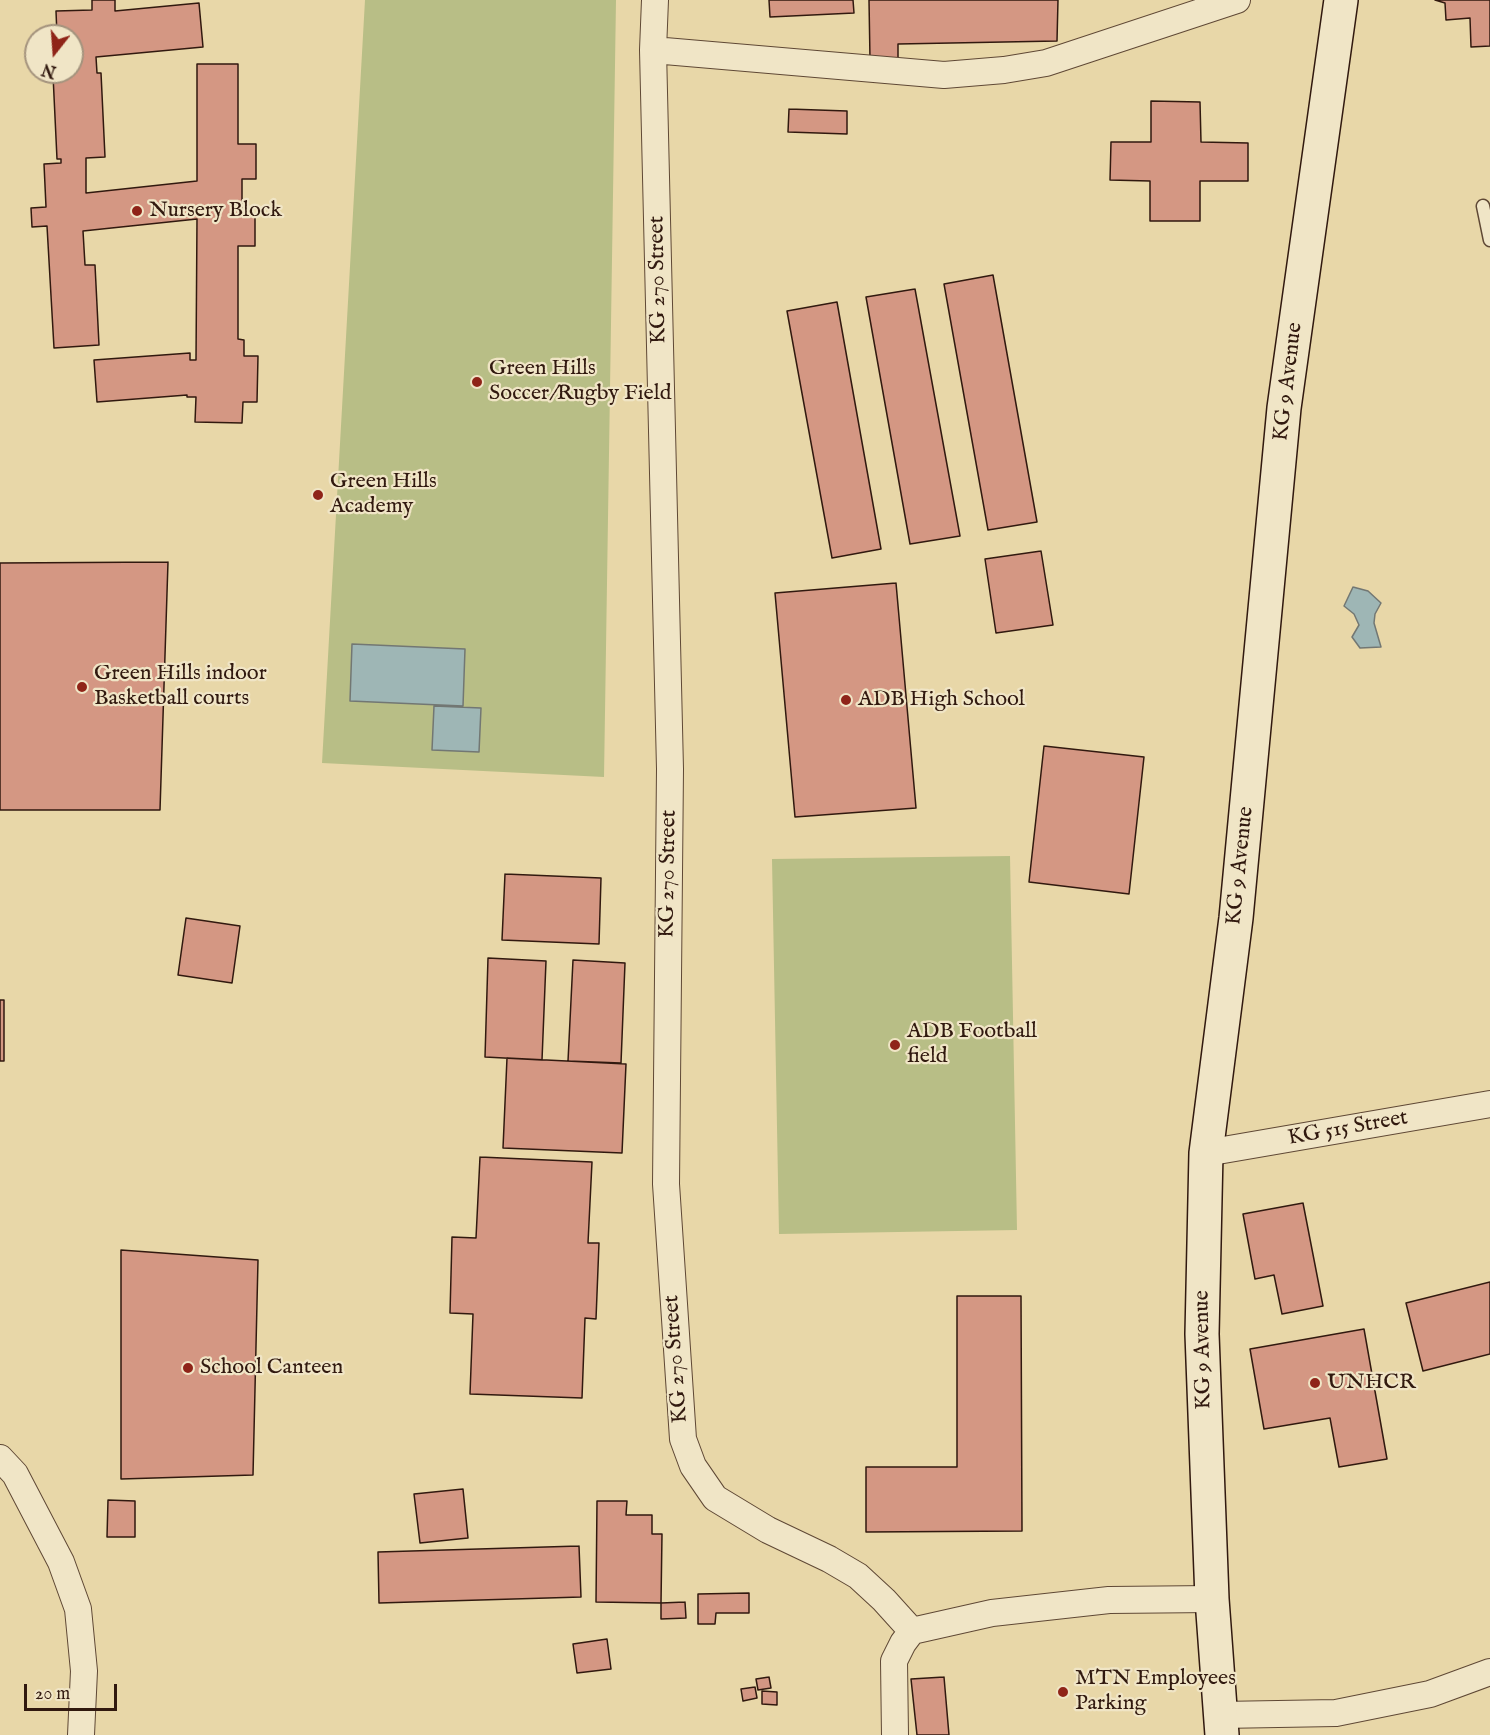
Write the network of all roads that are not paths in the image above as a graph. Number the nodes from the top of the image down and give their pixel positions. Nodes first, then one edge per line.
1 (654, 0) edge
2 (1237, 0) edge
3 (1341, 0) edge
4 (653, 50) junction
5 (1483, 206) dead end
6 (1490, 240) edge
7 (1490, 1104) edge
8 (1206, 1153) junction
9 (0, 1458) edge
10 (1212, 1599) junction
11 (912, 1631) junction
12 (1490, 1672) edge
13 (1221, 1725) edge
14 (81, 1735) edge
15 (895, 1735) edge

1 - 4 street, KG 270 Street
2 - 4 street
3 - 8 main road, KG 9 Avenue
4 - 11 street, KG 270 Street
5 - 6 lane
7 - 8 street, KG 515 Street
8 - 10 main road, KG 9 Avenue
9 - 14 street
10 - 11 street
10 - 13 main road, KG 9 Avenue
11 - 15 street
12 - 13 street

